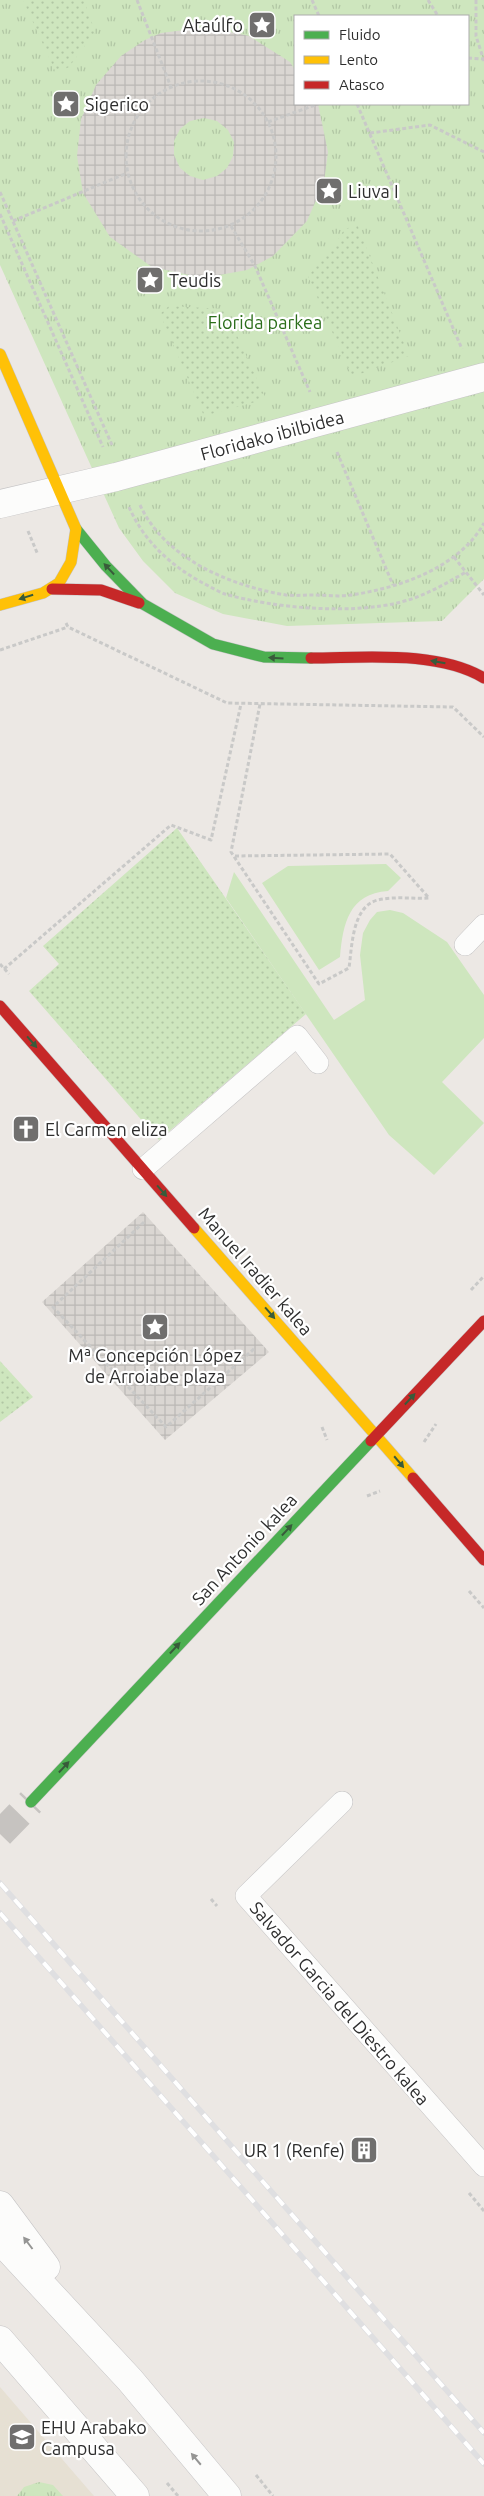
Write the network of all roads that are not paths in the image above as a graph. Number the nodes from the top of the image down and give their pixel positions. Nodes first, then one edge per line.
1 (0, 354) edge
2 (480, 378) edge
3 (60, 490) junction
4 (0, 504) edge
5 (76, 529) junction
6 (52, 589) junction
7 (143, 604) junction
8 (0, 605) edge
9 (484, 678) edge
10 (484, 925) edge
11 (465, 945) dead end
12 (0, 1006) edge
13 (318, 1063) dead end
14 (143, 1169) junction
15 (484, 1321) edge
16 (377, 1435) junction
17 (484, 1560) edge
18 (31, 1802) tunnel mouth
19 (342, 1802) dead end
20 (484, 2166) edge
21 (0, 2205) edge
22 (0, 2240) edge
23 (0, 2340) edge
24 (130, 2380) junction
25 (135, 2496) edge
26 (227, 2496) edge

1 - 3 main road
2 - 3 street, Floridako ibilbidea
3 - 4 street, Floridako ibilbidea
3 - 5 main road
5 - 6 main road
7 -> 5 main road
6 - 7 main road
6 -> 8 main road
9 -> 7 main road
10 - 11 lane
12 -> 14 main road, Manuel Iradier kalea
13 - 14 lane
14 -> 16 main road, Manuel Iradier kalea
16 -> 15 main road, San Antonio kalea
16 -> 17 main road, Manuel Iradier kalea
18 -> 16 main road, San Antonio kalea
19 - 20 lane, Salvador Garcia del Diestro kalea
24 -> 21 street
22 - 24 street
23 - 25 street
26 -> 24 street

